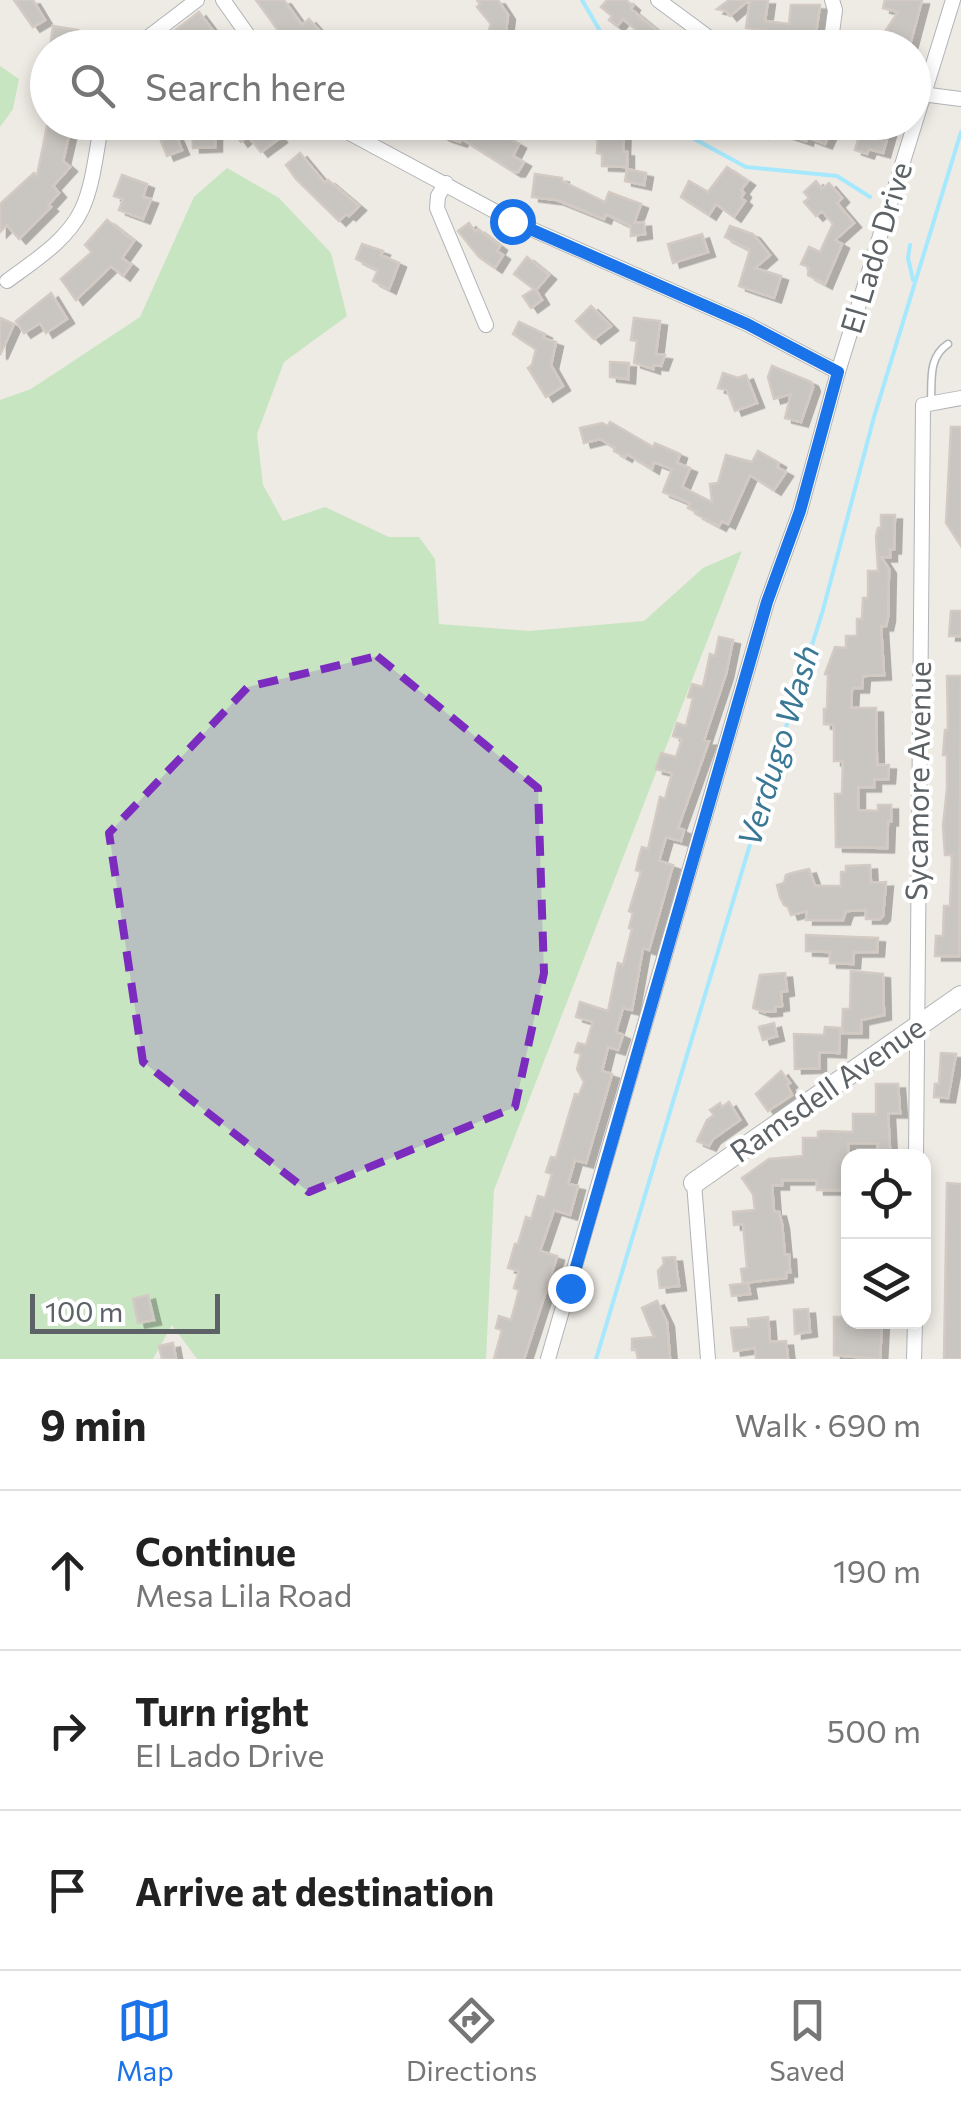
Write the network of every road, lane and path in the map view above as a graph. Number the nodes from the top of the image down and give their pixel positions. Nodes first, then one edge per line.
1 (196, 0) edge
2 (223, 0) edge
3 (658, 0) edge
4 (832, 0) edge
5 (953, 0) edge
6 (157, 30) edge
7 (244, 30) edge
8 (699, 30) edge
9 (832, 30) edge
10 (931, 61) edge
11 (931, 95) edge
12 (960, 99) edge
13 (98, 140) edge
14 (364, 140) edge
15 (906, 140) edge
16 (446, 183) junction
17 (7, 281) dead end
18 (486, 326) dead end
19 (948, 344) dead end
20 (838, 372) junction
21 (961, 398) edge
22 (927, 404) junction
23 (961, 996) edge
24 (916, 1029) junction
25 (916, 1149) edge
26 (694, 1183) joint
27 (915, 1329) edge
28 (548, 1359) edge
29 (708, 1359) edge
30 (914, 1359) edge

1 - 6 street
2 - 7 street
3 - 8 street
4 - 9 street
5 - 10 street, El Lado Drive
11 - 12 street
13 - 17 street
14 - 16 street
15 - 20 street, El Lado Drive
16 - 18 street
16 - 20 street
19 - 22 lane
20 - 28 street, El Lado Drive
21 - 22 street
22 - 24 street, Sycamore Avenue
23 - 24 street, Ramsdell Avenue
24 - 25 street, Sycamore Avenue
24 - 26 street, Ramsdell Avenue
26 - 29 street
27 - 30 street

